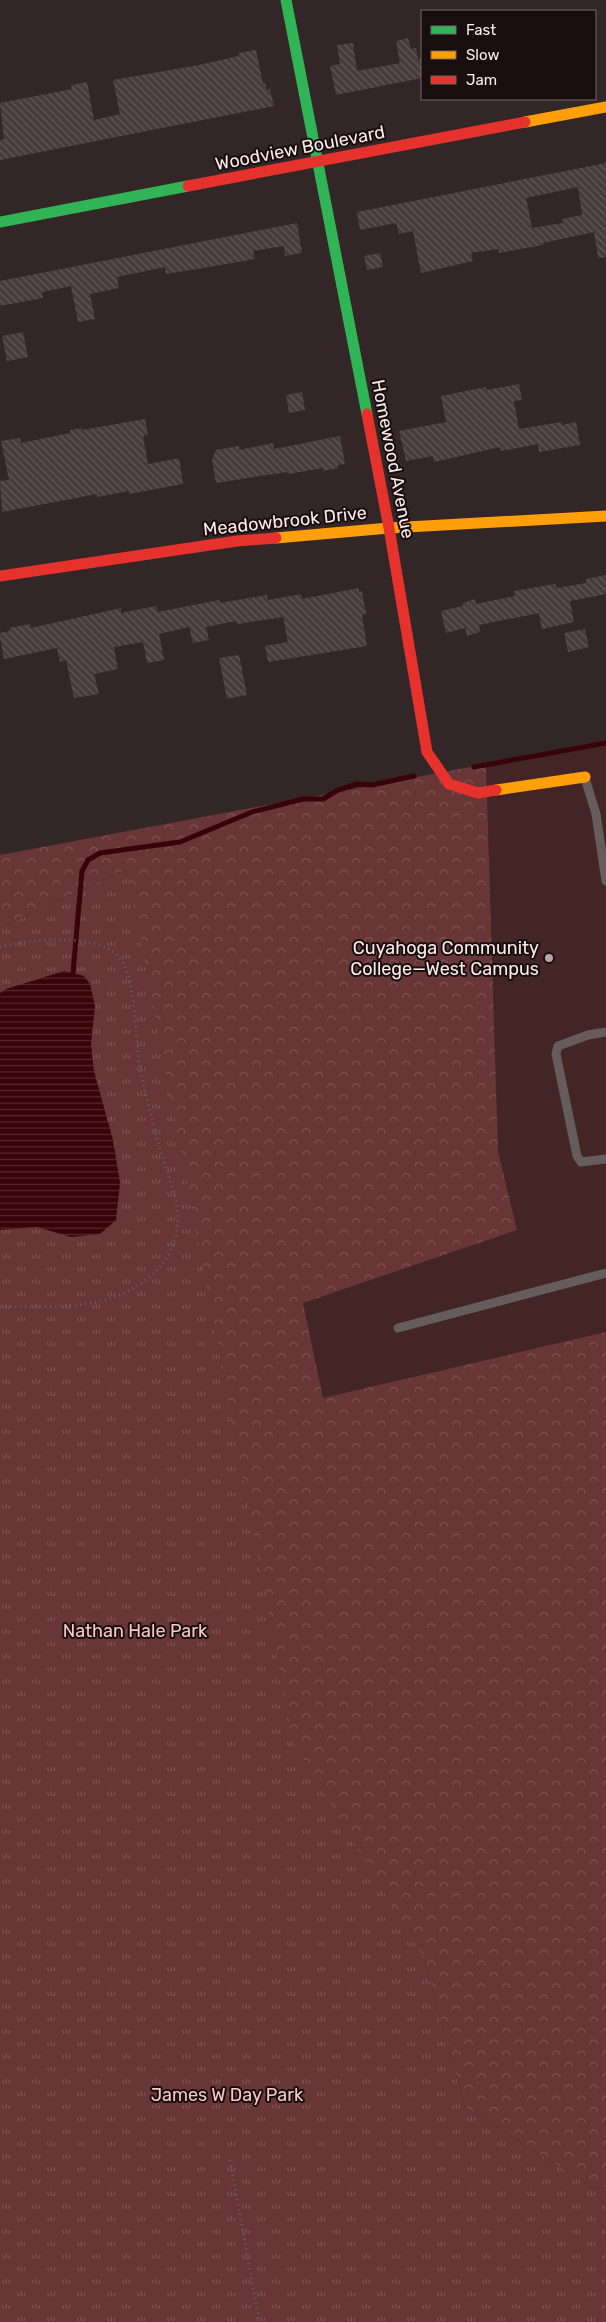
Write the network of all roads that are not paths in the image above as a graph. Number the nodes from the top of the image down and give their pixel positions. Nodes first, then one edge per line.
1 (286, 0) edge
2 (606, 107) edge
3 (318, 163) junction
4 (0, 222) edge
5 (606, 516) edge
6 (389, 528) junction
7 (0, 576) edge
8 (585, 777) joint
9 (606, 881) edge
10 (606, 1032) edge
11 (606, 1159) edge
12 (606, 1272) edge
13 (398, 1328) dead end

1 - 3 street, Homewood Avenue
2 - 3 street, Woodview Boulevard
3 - 4 street, Woodview Boulevard
3 - 6 street, Homewood Avenue
5 - 6 street, Meadowbrook Drive
6 - 7 street, Meadowbrook Drive
6 - 8 street, Homewood Avenue
8 - 9 lane
10 - 11 lane
12 - 13 lane

